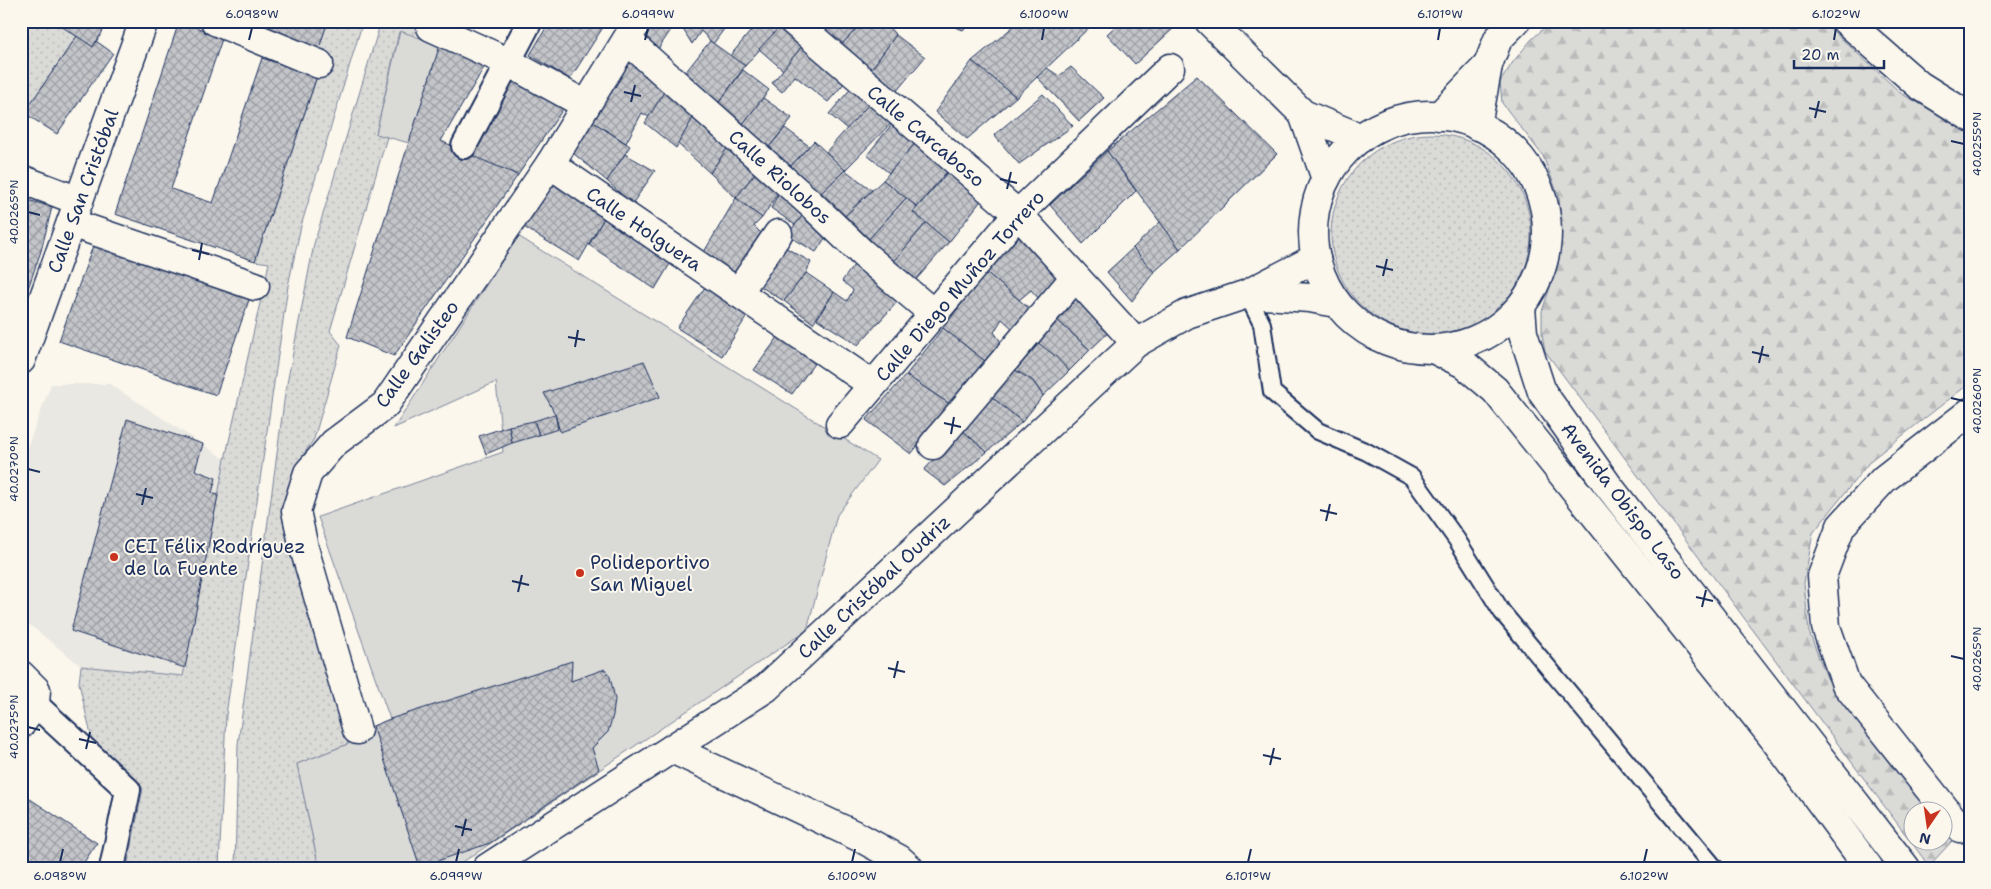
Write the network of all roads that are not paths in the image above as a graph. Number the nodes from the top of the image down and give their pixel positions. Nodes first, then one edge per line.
1 (144, 21) edge
2 (215, 21) edge
3 (434, 21) edge
4 (530, 21) edge
5 (793, 21) edge
6 (1209, 21) edge
7 (1516, 21) edge
8 (1846, 21) edge
9 (632, 31) edge
10 (508, 62) junction
11 (319, 64) dead end
12 (1488, 65) junction
13 (1170, 68) dead end
14 (586, 105) junction
15 (1303, 114) junction
16 (1439, 116) junction
17 (1970, 118) edge
18 (1477, 126) junction
19 (1362, 138) junction
20 (464, 146) dead end
21 (550, 164) junction
22 (21, 179) edge
23 (1326, 179) junction
24 (75, 212) junction
25 (1018, 214) junction
26 (778, 234) dead end
27 (1316, 258) junction
28 (1075, 277) junction
29 (255, 286) dead end
30 (738, 293) junction
31 (1247, 294) junction
32 (1336, 303) junction
33 (1521, 307) junction
34 (934, 314) junction
35 (1136, 344) junction
36 (1435, 350) junction
37 (21, 360) edge
38 (873, 385) junction
39 (1970, 412) edge
40 (840, 424) dead end
41 (933, 444) dead end
42 (21, 675) edge
43 (28, 714) edge
44 (357, 730) dead end
45 (672, 749) junction
46 (1960, 828) dead end
47 (112, 868) edge
48 (487, 868) edge
49 (909, 868) edge
50 (1715, 868) edge
51 (1869, 868) edge
52 (1906, 868) edge

1 - 24 street, Calle San Cristóbal
2 - 11 street
3 - 10 street
4 - 10 street
5 - 25 street, Calle Carcaboso
6 - 15 street
7 - 12 street
8 - 17 street
9 - 14 street, Calle Galisteo
9 - 34 street, Calle Riolobos
10 - 14 street
10 - 20 street
12 - 16 street
12 - 18 street
13 - 25 street, Calle Diego Muñoz Torrero
14 - 21 street, Calle Galisteo
15 - 19 street
15 - 23 street
16 - 18 street
16 - 19 street
18 - 33 street
19 - 23 street
21 - 30 street, Calle Holguera
21 - 44 street, Calle Galisteo
22 - 24 street
23 - 27 street
24 - 29 street
24 - 37 street, Calle San Cristóbal
25 - 28 street, Calle Carcaboso
25 - 34 street, Calle Diego Muñoz Torrero
26 - 30 street
27 - 31 street, Calle Cristóbal Oudriz
27 - 32 street
28 - 35 street, Calle Carcaboso
28 - 41 street
30 - 38 street, Calle Holguera
31 - 32 street, Calle Cristóbal Oudriz
31 - 35 street, Calle Cristóbal Oudriz
31 - 50 lane
32 - 36 street
33 - 36 street
33 - 52 street, Avenida Obispo Laso
34 - 38 street, Calle Diego Muñoz Torrero
35 - 45 street, Calle Cristóbal Oudriz
36 - 51 street, Avenida Obispo Laso
38 - 40 street, Calle Diego Muñoz Torrero
39 - 46 street
42 - 43 street
43 - 47 street
45 - 48 street, Calle Cristóbal Oudriz
45 - 49 street

